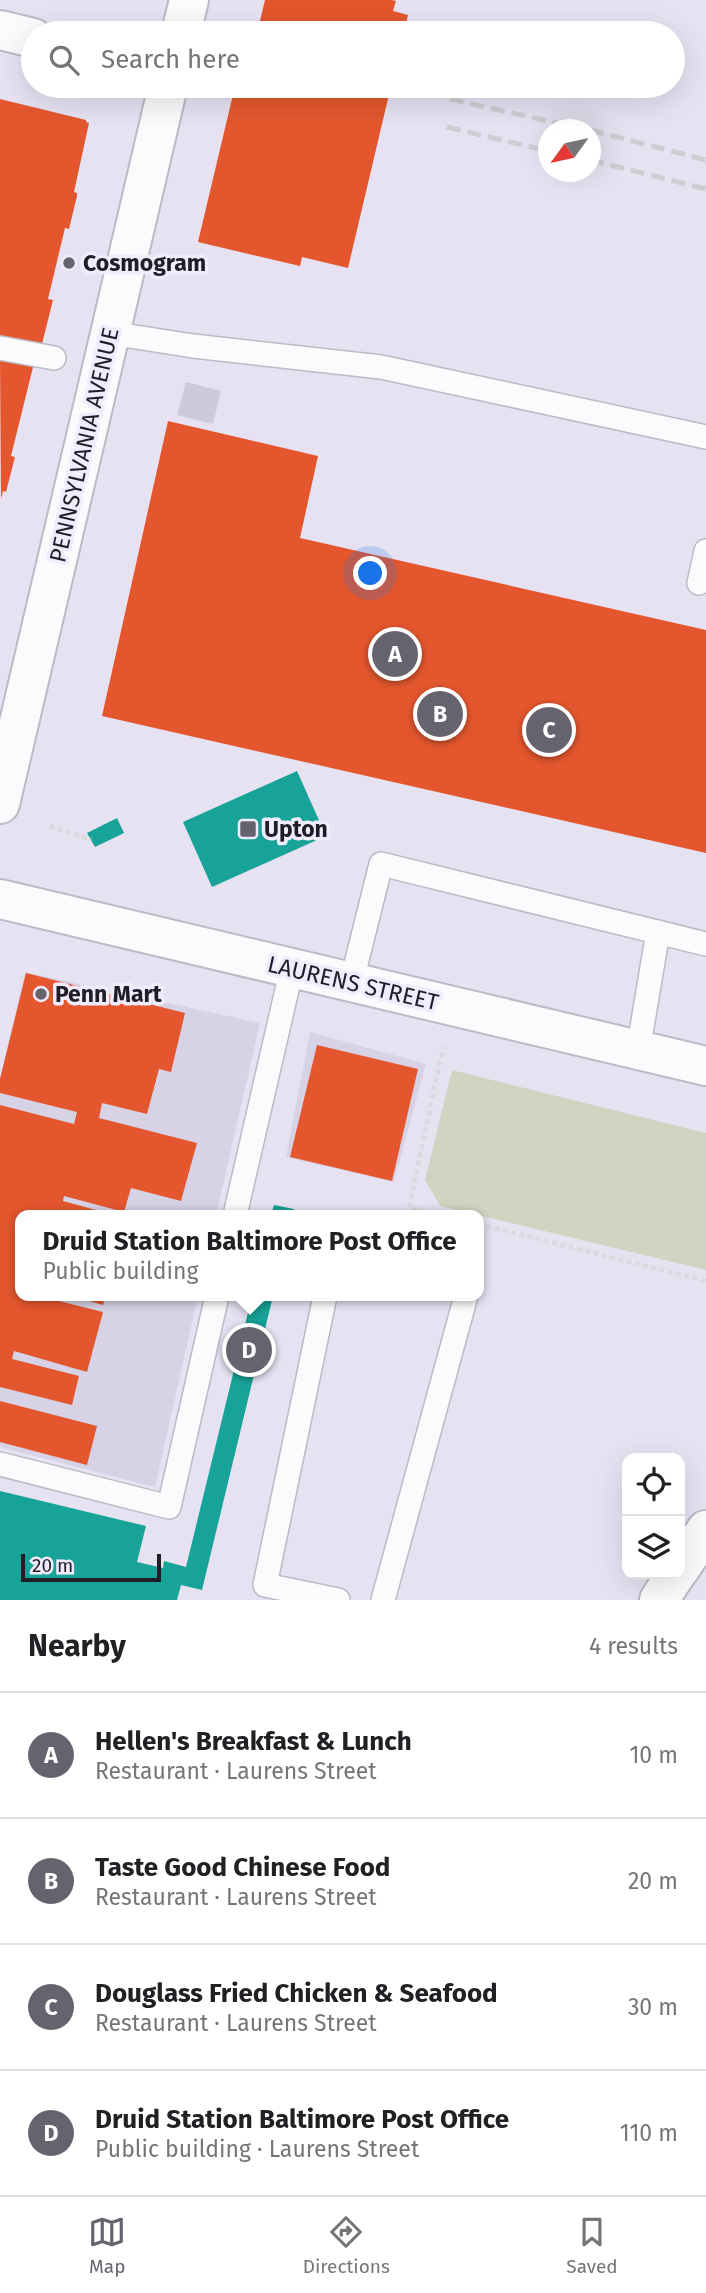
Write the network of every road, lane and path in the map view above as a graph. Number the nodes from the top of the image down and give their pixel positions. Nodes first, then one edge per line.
1 (188, 0) edge
2 (184, 21) edge
3 (0, 30) edge
4 (21, 35) edge
5 (165, 98) edge
6 (110, 333) junction
7 (0, 348) edge
8 (54, 358) dead end
9 (706, 437) edge
10 (706, 551) edge
11 (699, 583) dead end
12 (0, 804) edge
13 (50, 826) dead end
14 (91, 840) dead end
15 (0, 899) edge
16 (658, 932) junction
17 (706, 944) edge
18 (292, 968) junction
19 (351, 984) junction
20 (451, 1006) junction
21 (638, 1051) junction
22 (706, 1066) edge
23 (236, 1210) edge
24 (421, 1210) edge
25 (484, 1226) edge
26 (706, 1281) edge
27 (216, 1301) edge
28 (324, 1301) edge
29 (466, 1301) edge
30 (0, 1464) edge
31 (706, 1530) edge
32 (685, 1562) edge
33 (673, 1579) edge
34 (338, 1600) edge
35 (383, 1600) edge
36 (659, 1600) edge

1 - 2 main road
3 - 4 main road
5 - 6 main road, PENNSYLVANIA AVENUE
6 - 9 lane
6 - 12 main road, PENNSYLVANIA AVENUE
7 - 8 lane
10 - 11 lane
13 - 14 path
15 - 18 main road, LAURENS STREET
16 - 17 lane
16 - 19 lane
16 - 21 lane
18 - 19 main road, LAURENS STREET
18 - 23 lane
19 - 20 main road, LAURENS STREET
20 - 21 main road, LAURENS STREET
20 - 24 path
21 - 22 main road, LAURENS STREET
25 - 26 path
27 - 30 lane
28 - 34 lane
29 - 35 lane
31 - 32 main road
33 - 36 main road

